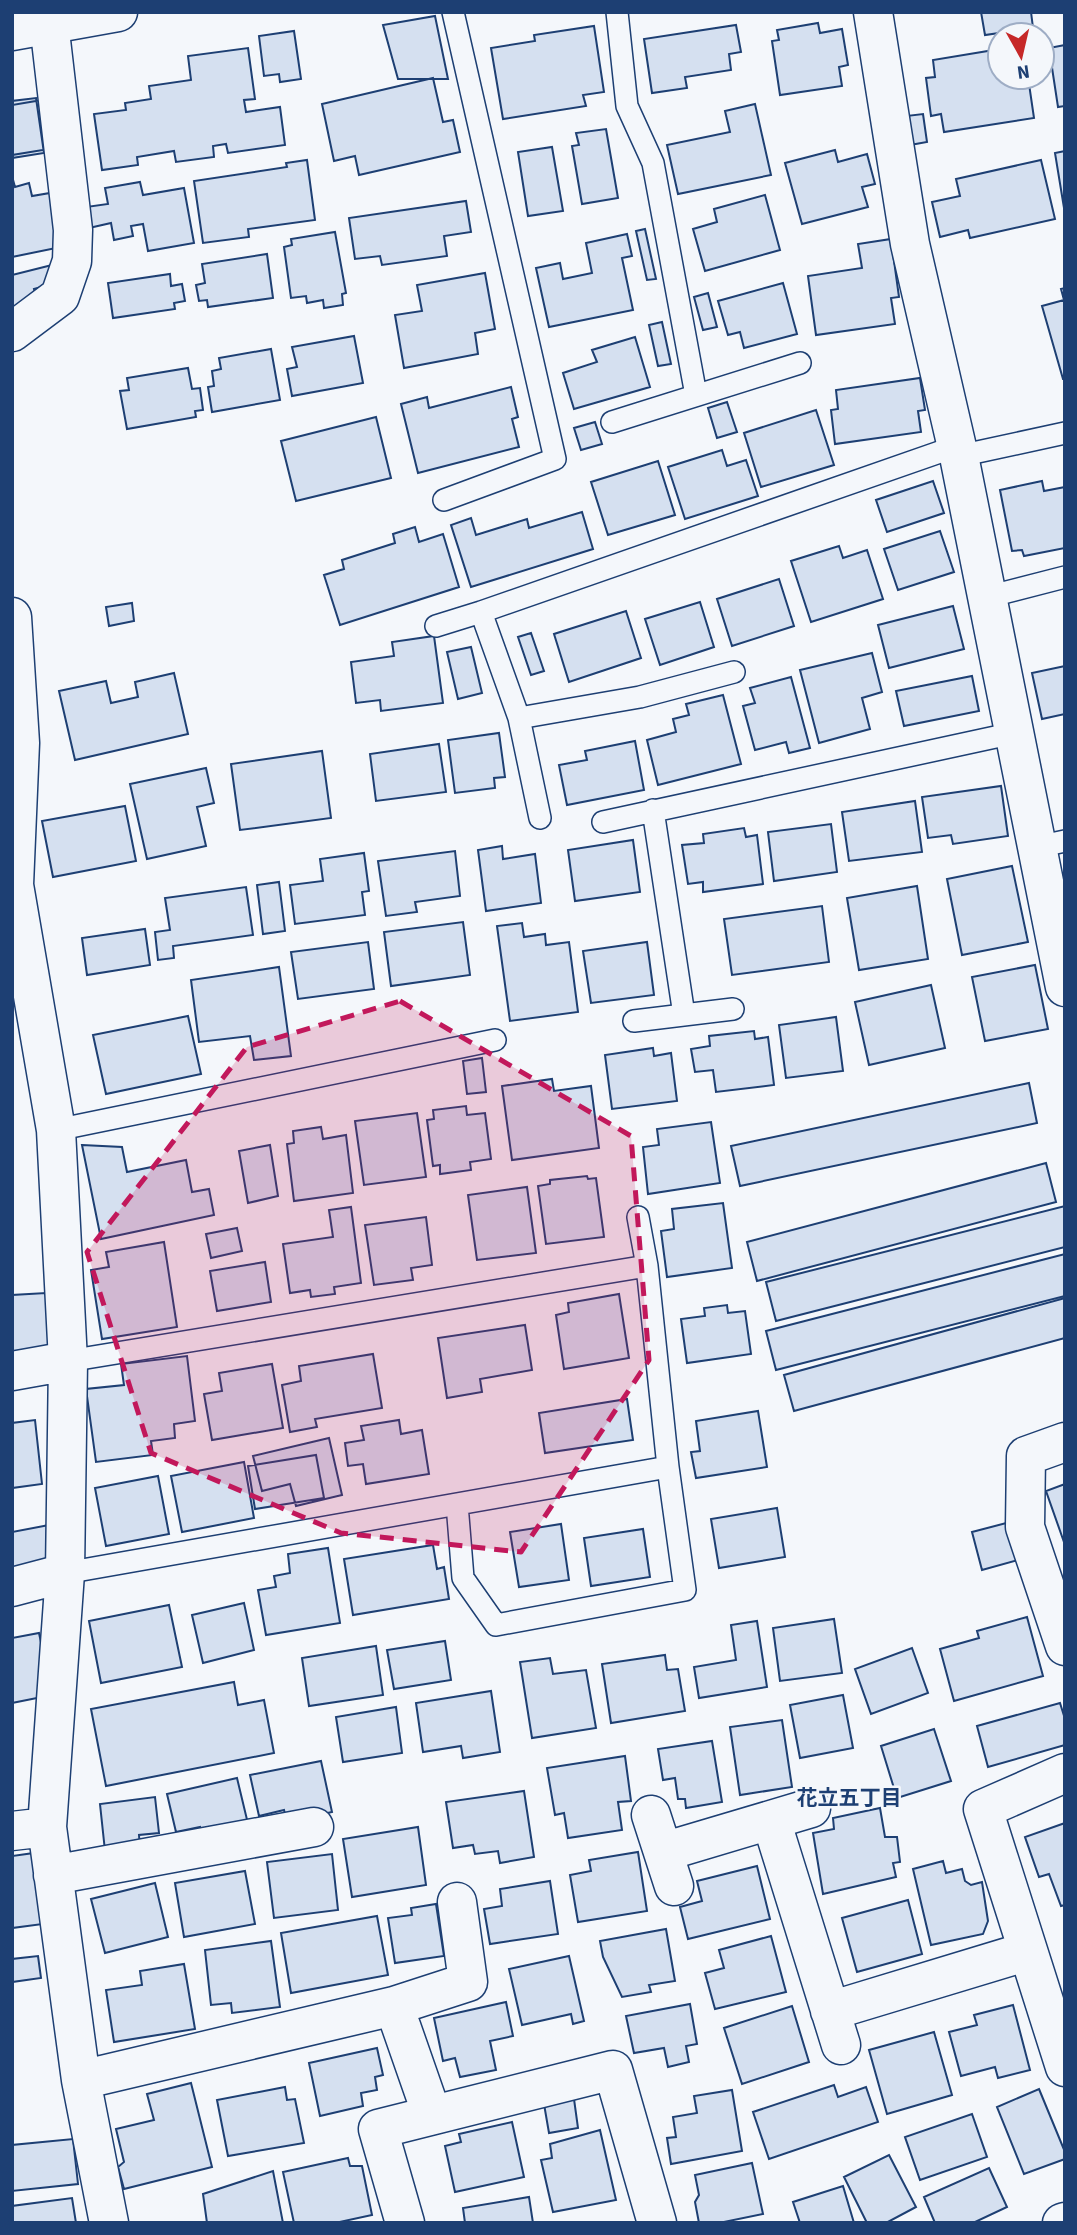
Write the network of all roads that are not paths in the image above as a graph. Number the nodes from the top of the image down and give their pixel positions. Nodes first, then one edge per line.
1 (118, 12) edge
2 (453, 12) edge
3 (617, 12) edge
4 (873, 12) edge
5 (49, 23) junction
6 (12, 31) edge
7 (12, 332) edge
8 (800, 363) dead end
9 (696, 395) junction
10 (612, 422) dead end
11 (1065, 433) edge
12 (958, 451) junction
13 (444, 500) dead end
14 (1065, 577) edge
15 (987, 597) junction
16 (481, 612) junction
17 (12, 617) edge
18 (436, 626) dead end
19 (734, 672) dead end
20 (519, 718) junction
21 (1014, 733) junction
22 (653, 810) junction
23 (540, 818) dead end
24 (603, 822) dead end
25 (1051, 844) edge
26 (1065, 987) edge
27 (733, 1009) dead end
28 (684, 1015) junction
29 (634, 1021) dead end
30 (495, 1040) dead end
31 (56, 1130) junction
32 (638, 1217) dead end
33 (647, 1266) junction
34 (68, 1361) junction
35 (12, 1371) edge
36 (1065, 1442) edge
37 (668, 1467) junction
38 (457, 1504) junction
39 (65, 1573) junction
40 (12, 1587) edge
41 (1065, 1646) edge
42 (1065, 1773) edge
43 (811, 1808) dead end
44 (652, 1815) dead end
45 (771, 1820) junction
46 (314, 1827) dead end
47 (30, 1829) edge
48 (53, 1875) junction
49 (457, 1902) dead end
50 (1028, 1951) junction
51 (394, 2006) junction
52 (1065, 2067) edge
53 (81, 2080) junction
54 (432, 2115) junction
55 (109, 2223) edge
56 (405, 2223) edge
57 (657, 2223) edge

1 - 5 street
2 - 13 lane
3 - 9 lane
4 - 12 street
5 - 6 street
5 - 7 street
8 - 9 lane
9 - 10 lane
11 - 12 lane
12 - 15 street
12 - 16 lane
14 - 15 lane
15 - 21 street
16 - 18 lane
16 - 20 lane
17 - 31 street
19 - 20 lane
20 - 23 lane
21 - 22 lane
21 - 25 street
22 - 24 lane
22 - 28 lane
25 - 26 street
27 - 28 lane
28 - 29 lane
30 - 31 lane
31 - 34 street
32 - 33 lane
33 - 34 lane
33 - 37 lane
34 - 35 street
34 - 39 street
36 - 41 street
37 - 38 lane
37 - 38 lane
38 - 39 lane
39 - 40 street
39 - 47 street
42 - 50 street
43 - 45 street
44 - 45 street
45 - 50 street
46 - 48 street
47 - 48 street
48 - 53 street
49 - 51 street
50 - 52 street
51 - 53 street
51 - 54 street
53 - 55 street
54 - 56 street
54 - 57 street

